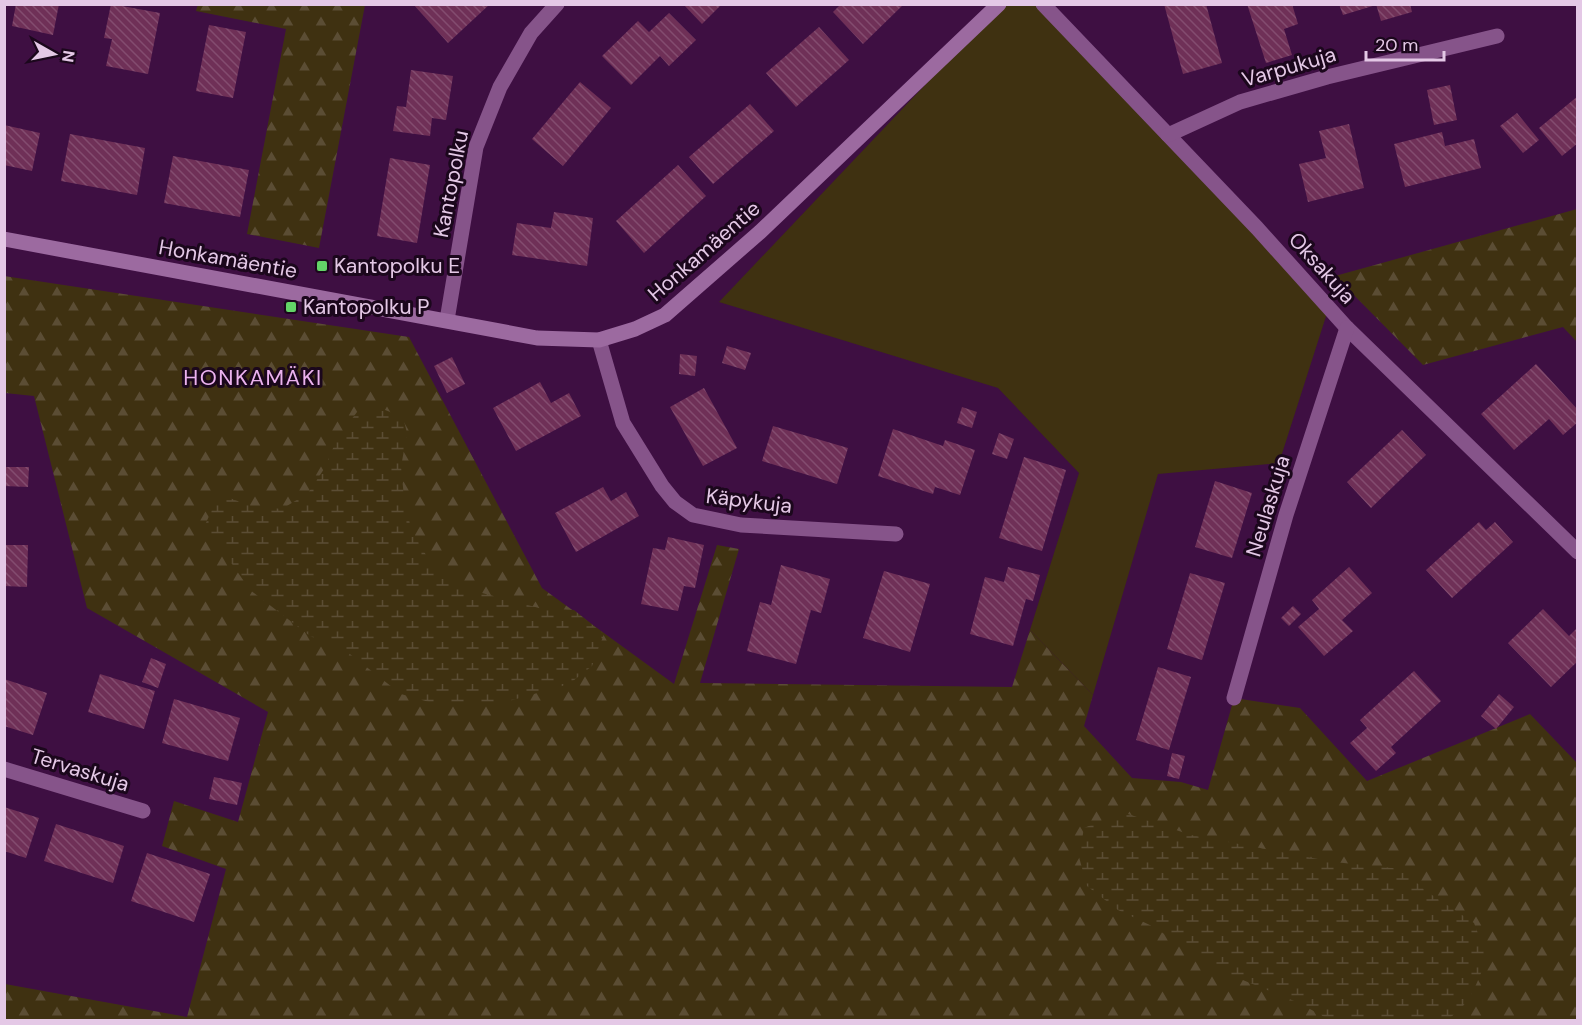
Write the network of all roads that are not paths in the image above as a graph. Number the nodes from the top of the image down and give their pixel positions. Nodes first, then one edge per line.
1 (557, 4) edge
2 (999, 4) edge
3 (1043, 4) edge
4 (1497, 36) dead end
5 (1168, 135) junction
6 (4, 239) edge
7 (447, 320) junction
8 (1347, 328) junction
9 (599, 340) junction
10 (896, 534) dead end
11 (1578, 552) edge
12 (1234, 698) dead end
13 (4, 769) edge
14 (143, 811) dead end

1 - 7 street, Kantopolku
2 - 9 street, Honkamäentie
3 - 5 street, Oksakuja
4 - 5 street, Varpukuja
5 - 8 street, Oksakuja
6 - 7 street, Honkamäentie
7 - 9 street, Honkamäentie
8 - 11 street, Oksakuja
8 - 12 street, Neulaskuja
9 - 10 street, Käpykuja
13 - 14 street, Tervaskuja

